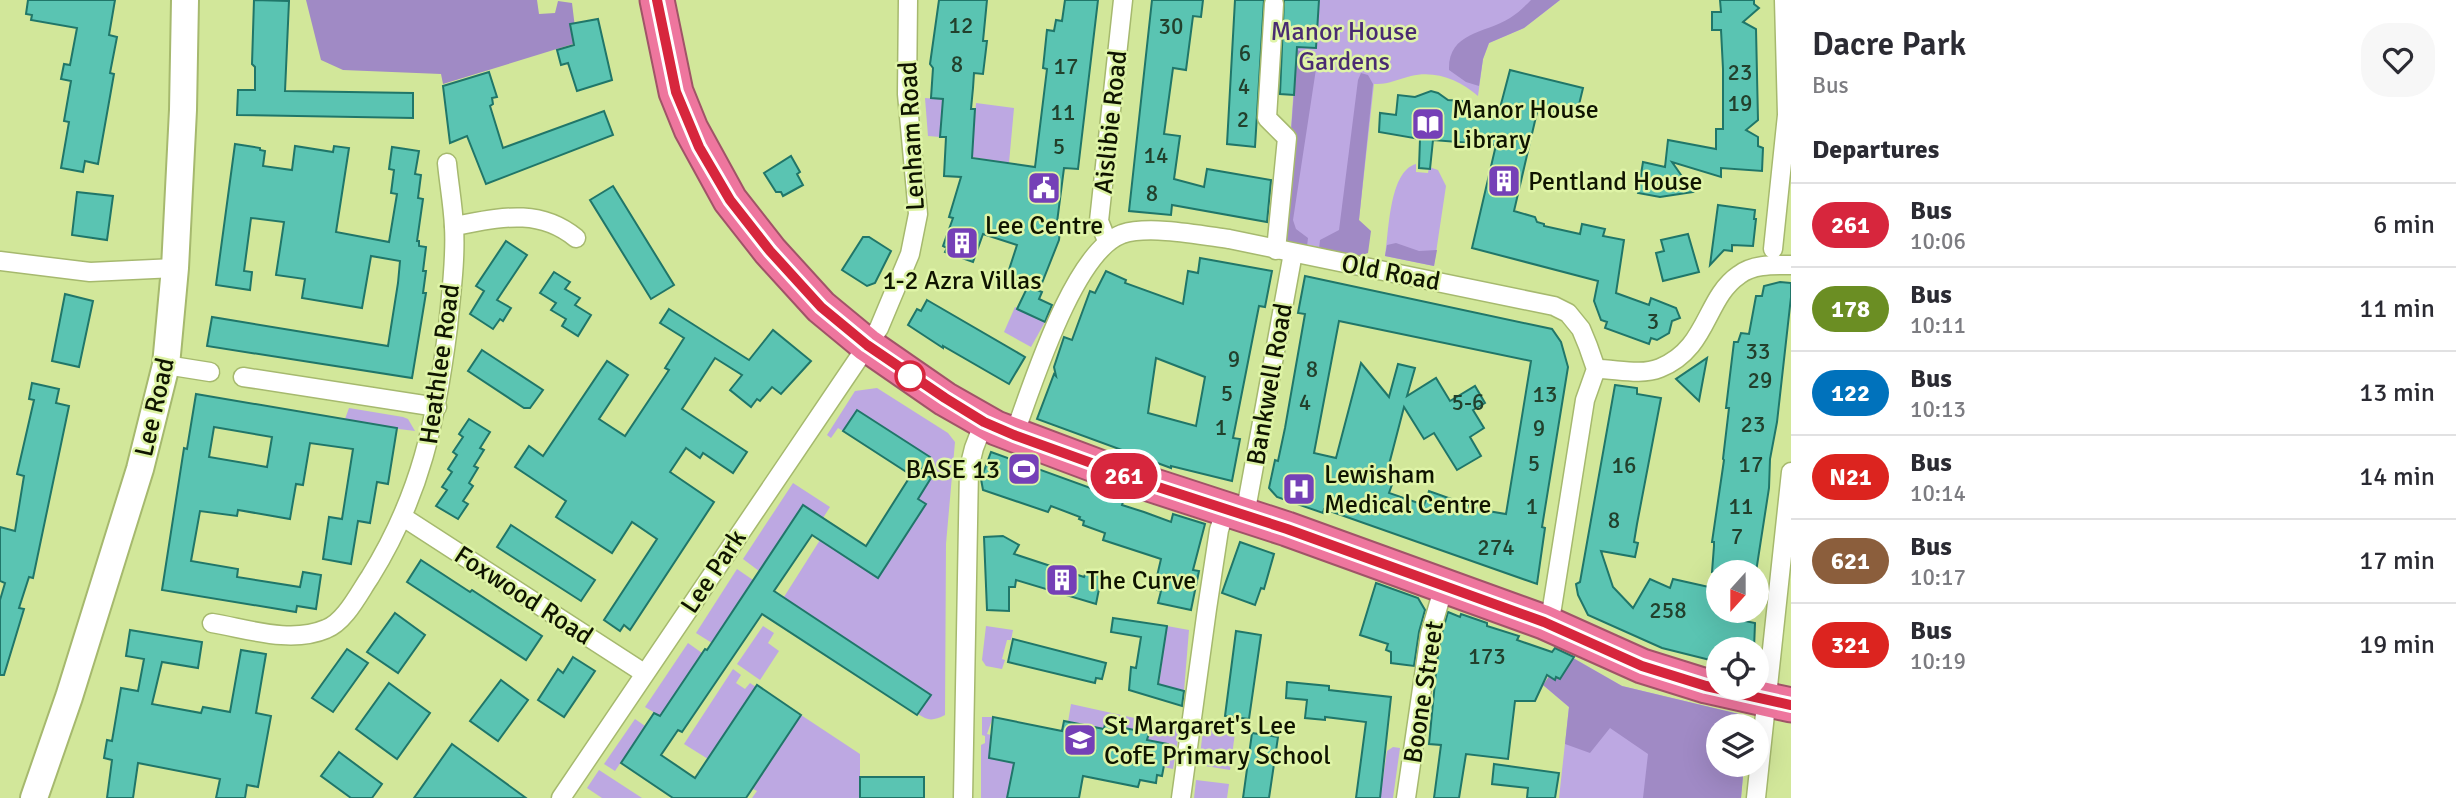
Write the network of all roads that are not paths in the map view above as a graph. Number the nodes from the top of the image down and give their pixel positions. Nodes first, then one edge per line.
1 (185, 0) edge
2 (657, 0) edge
3 (908, 0) edge
4 (1123, 0) edge
5 (1784, 0) edge
6 (1275, 4) dead end
7 (447, 163) dead end
8 (454, 226) junction
9 (576, 238) dead end
10 (1107, 242) junction
11 (1285, 251) junction
12 (1773, 257) junction
13 (0, 261) edge
14 (1791, 265) edge
15 (175, 268) junction
16 (867, 345) junction
17 (166, 365) junction
18 (1595, 369) junction
19 (210, 372) dead end
20 (243, 377) dead end
21 (437, 407) junction
22 (984, 422) junction
23 (1014, 435) junction
24 (1791, 472) edge
25 (1235, 512) junction
26 (403, 517) junction
27 (1444, 586) junction
28 (212, 623) dead end
29 (1546, 623) junction
30 (644, 673) junction
31 (1779, 703) edge
32 (34, 798) edge
33 (561, 798) edge
34 (963, 798) edge
35 (1181, 798) edge
36 (1406, 798) edge
37 (1756, 798) edge

1 - 15 main road, Lee Road
2 - 16 highway
3 - 16 street, Lenham Road
4 - 10 street, Aislibie Road
5 - 12 street
6 - 11 street, Bankwell Road
7 - 8 street, Heathlee Road
8 - 9 street
8 - 21 street, Heathlee Road
10 - 11 street, Old Road
10 - 23 street
11 - 18 street, Old Road
11 - 25 street, Bankwell Road
12 - 14 street
12 - 18 street
13 - 15 street
15 - 17 main road, Lee Road
16 - 22 highway
16 - 30 street, Lee Park
17 - 19 street
17 - 32 main road, Lee Road
18 - 29 street
20 - 21 street
21 - 26 street, Heathlee Road
22 - 23 highway
22 - 34 street
23 - 25 highway
24 - 31 street
25 - 27 highway
25 - 35 street, Bankwell Road
26 - 28 street, Heathlee Road
26 - 30 street, Foxwood Road
27 - 29 highway
27 - 36 street, Boone Street
29 - 31 highway
30 - 33 street, Lee Park
31 - 37 street

